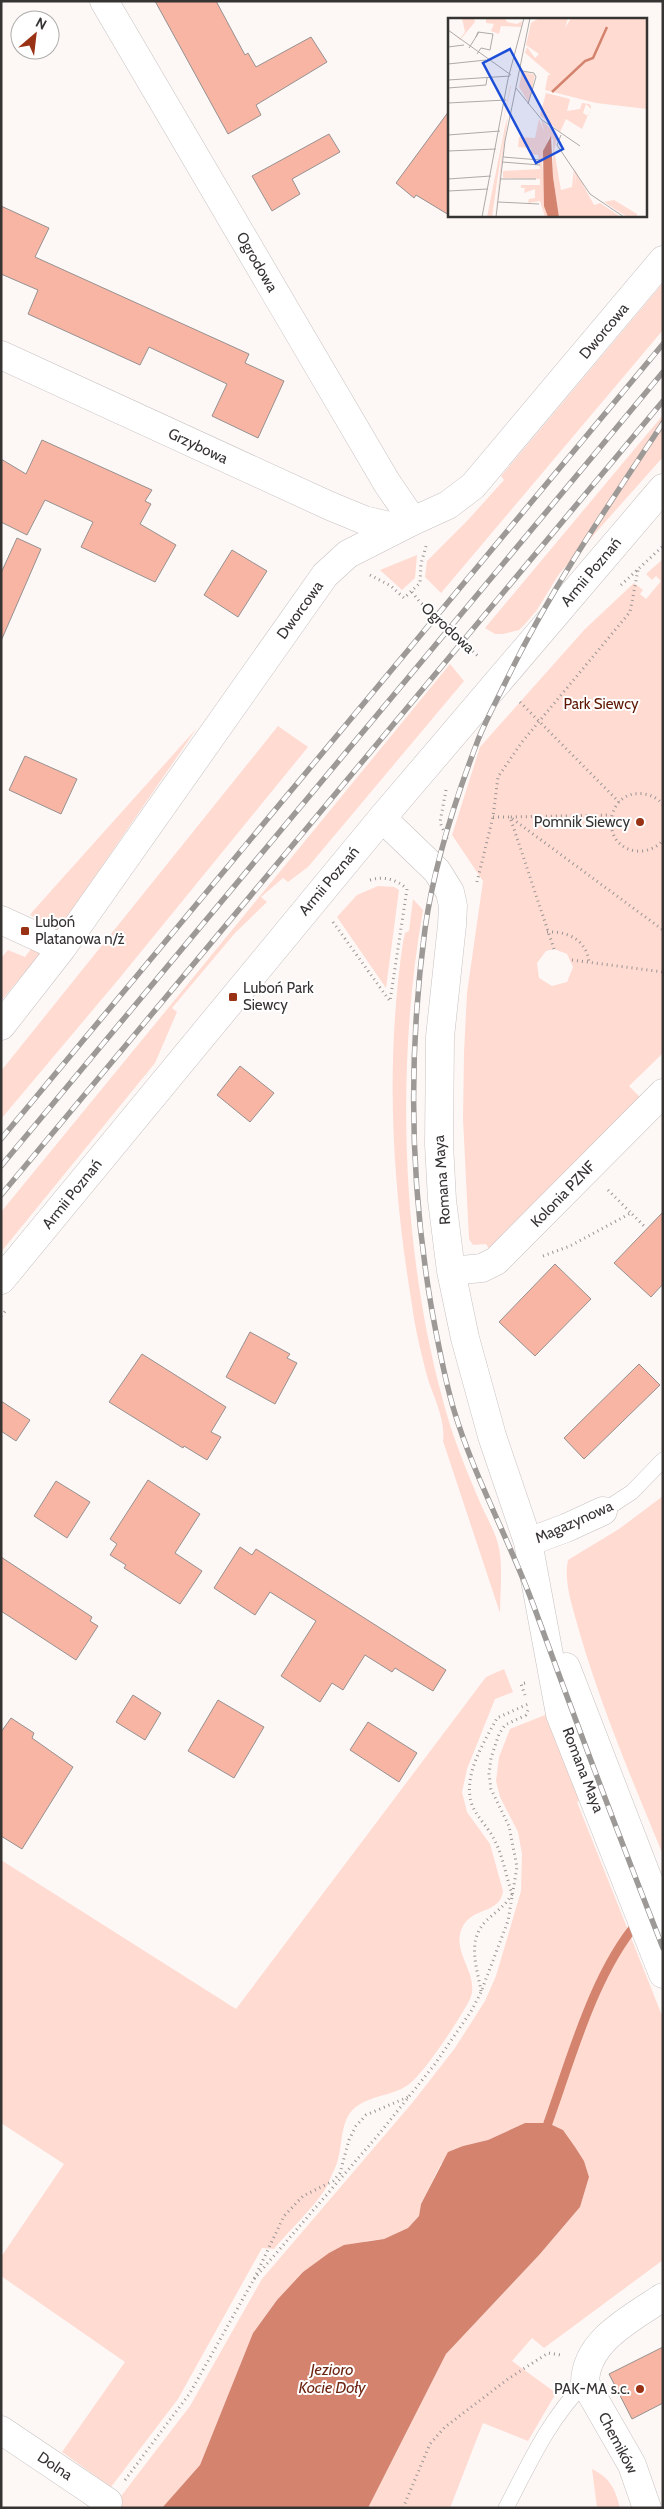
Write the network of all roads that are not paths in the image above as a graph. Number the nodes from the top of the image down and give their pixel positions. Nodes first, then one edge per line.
1 (104, 1) edge
2 (663, 260) edge
3 (1, 355) edge
4 (663, 488) edge
5 (413, 531) junction
6 (382, 818) junction
7 (1, 920) edge
8 (62, 948) junction
9 (1, 1026) edge
10 (663, 1093) edge
11 (452, 1271) junction
12 (1, 1280) edge
13 (663, 1460) edge
14 (603, 1511) joint
15 (530, 1550) junction
16 (607, 1804) junction
17 (663, 1918) edge
18 (663, 1974) edge
19 (663, 2297) edge
20 (587, 2371) junction
21 (1, 2430) edge
22 (108, 2502) road end
23 (651, 2502) edge
24 (506, 2508) edge

1 - 5 street, Ogrodowa
2 - 5 street, Dworcowa
3 - 5 street, Grzybowa
4 - 6 street, Armii Poznań
5 - 8 street, Dworcowa
6 - 11 street, Romana Maya
6 - 12 street, Armii Poznań
7 - 8 street
8 - 9 street, Dworcowa
10 - 11 street, Kolonia PZNF
11 - 15 street, Romana Maya
13 - 14 lane, Magazynowa
14 - 15 street, Magazynowa
15 - 16 street, Romana Maya
16 - 17 street, Romana Maya
16 - 18 street, Romana Maya
19 - 20 street
20 - 23 street, Chemików
20 - 24 lane
21 - 22 street, Dolna

